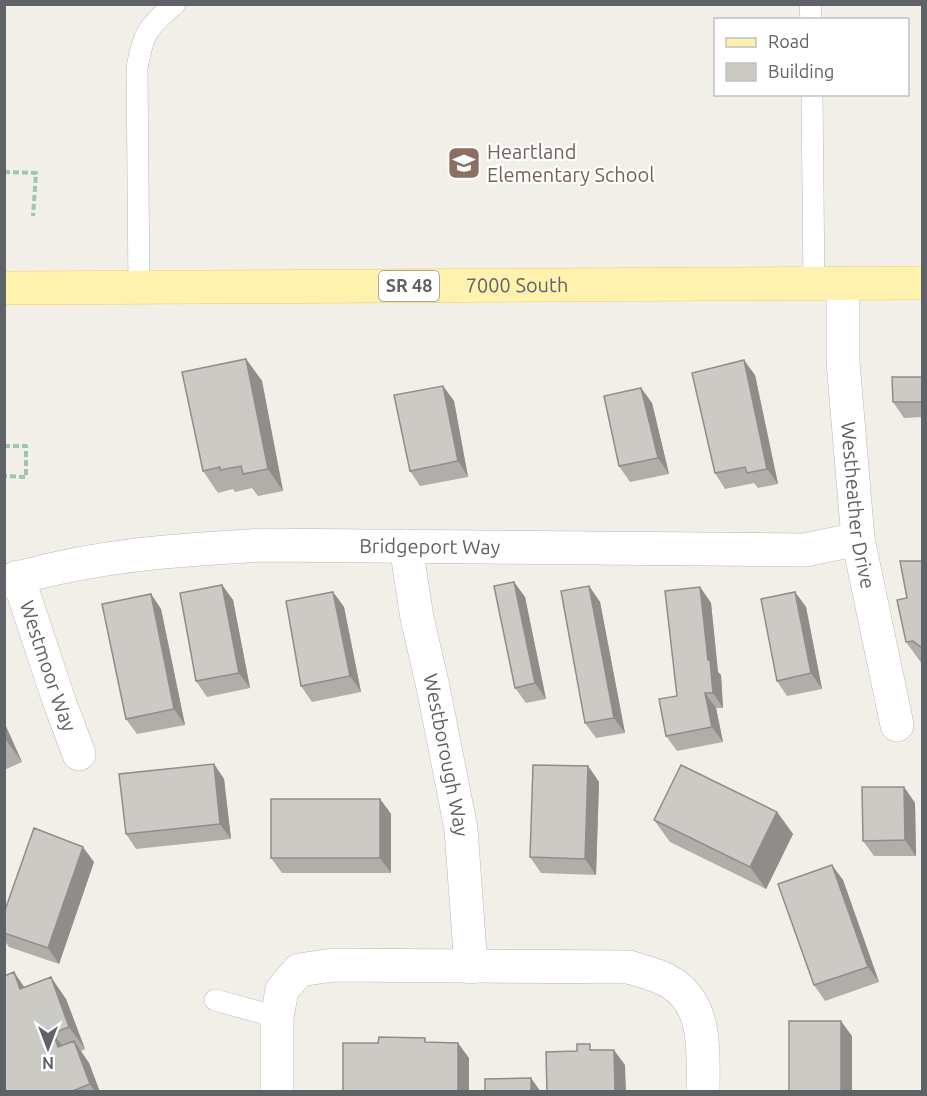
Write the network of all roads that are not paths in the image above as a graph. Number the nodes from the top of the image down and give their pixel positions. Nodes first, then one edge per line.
1 (175, 4) edge
2 (812, 96) edge
3 (922, 283) edge
4 (828, 284) junction
5 (4, 288) edge
6 (139, 288) junction
7 (858, 539) junction
8 (406, 546) junction
9 (11, 580) edge
10 (897, 725) dead end
11 (79, 754) dead end
12 (471, 967) junction
13 (215, 1000) dead end
14 (277, 1017) junction
15 (277, 1092) edge
16 (703, 1092) edge

1 - 6 lane
2 - 4 lane
3 - 4 main road, 7000 South / SR 48
4 - 6 main road, 7000 South / SR 48
4 - 7 street, Westheather Drive
5 - 6 main road, 7000 South / SR 48
7 - 8 street, Bridgeport Way
7 - 10 street, Westheather Drive
8 - 9 street, Bridgeport Way
8 - 12 street, Westborough Way
9 - 11 street, Westmoor Way
12 - 14 street
12 - 16 street
13 - 14 lane
14 - 15 street

